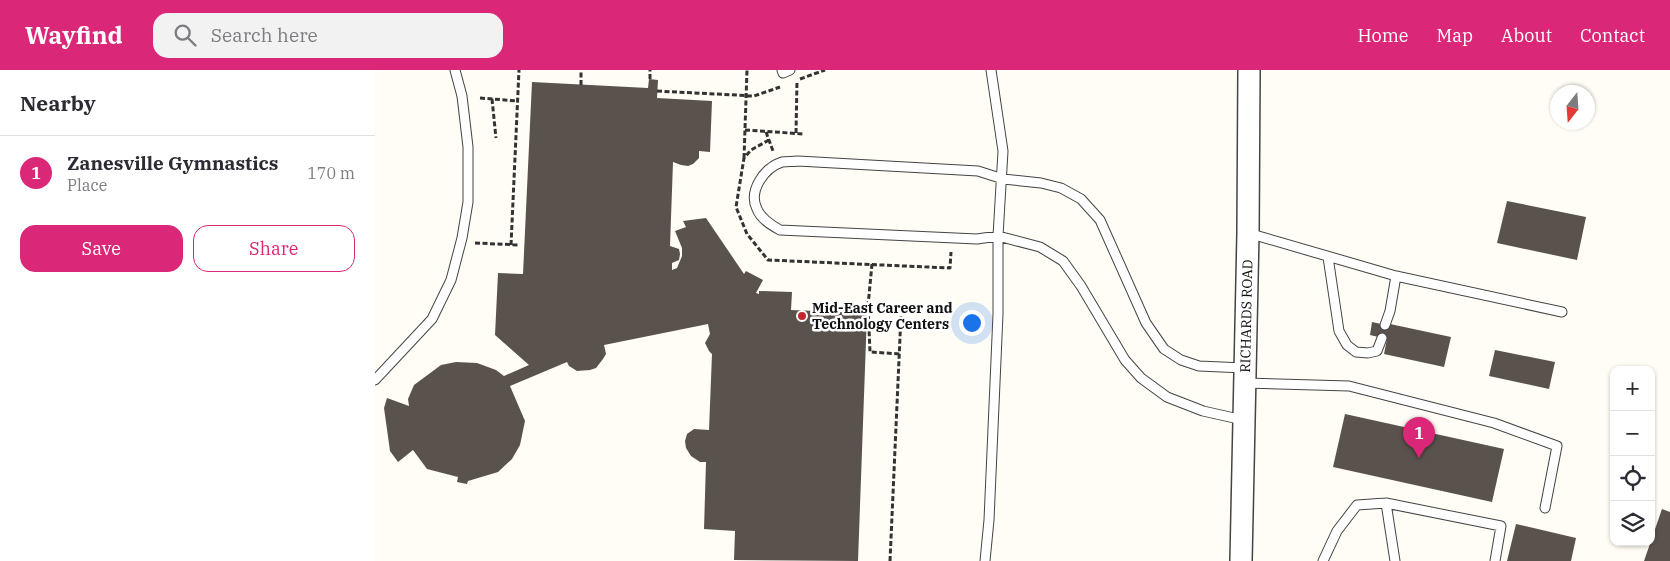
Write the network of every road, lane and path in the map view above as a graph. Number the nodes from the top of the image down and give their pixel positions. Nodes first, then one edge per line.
1 (455, 70) edge
2 (519, 70) edge
3 (581, 70) edge
4 (650, 70) edge
5 (747, 70) edge
6 (782, 70) edge
7 (790, 70) edge
8 (825, 70) edge
9 (991, 70) edge
10 (1249, 70) edge
11 (649, 79) dead end
12 (797, 80) junction
13 (581, 85) dead end
14 (657, 91) dead end
15 (746, 95) junction
16 (480, 98) dead end
17 (492, 98) junction
18 (517, 101) junction
19 (745, 130) junction
20 (766, 132) junction
21 (795, 133) junction
22 (804, 134) dead end
23 (496, 138) dead end
24 (773, 151) dead end
25 (744, 158) dead end
26 (1003, 179) junction
27 (1247, 233) junction
28 (998, 236) junction
29 (473, 243) dead end
30 (511, 244) junction
31 (519, 245) dead end
32 (1328, 257) junction
33 (872, 264) dead end
34 (1396, 276) junction
35 (1562, 312) dead end
36 (901, 314) dead end
37 (1385, 325) dead end
38 (1382, 338) dead end
39 (900, 354) junction
40 (1244, 376) junction
41 (375, 380) edge
42 (1244, 420) junction
43 (1386, 503) junction
44 (1545, 508) dead end
45 (891, 561) edge
46 (985, 561) edge
47 (1241, 561) edge
48 (1323, 561) edge
49 (1395, 561) edge
50 (1495, 561) edge

1 - 41 lane
2 - 18 path
3 - 13 path
4 - 11 path
5 - 15 path
6 - 7 lane
8 - 12 path
9 - 26 lane
10 - 27 street, RICHARDS ROAD
12 - 15 path
12 - 21 path
14 - 15 path
15 - 19 path
16 - 17 path
17 - 18 path
17 - 23 path
18 - 30 path
19 - 20 path
19 - 25 path
20 - 21 path
20 - 24 path
21 - 22 path
26 - 28 lane
26 - 28 lane
26 - 40 lane
27 - 32 lane
27 - 40 street, RICHARDS ROAD
28 - 42 lane
28 - 46 lane
29 - 30 path
30 - 31 path
32 - 34 lane
32 - 38 lane
33 - 39 path
34 - 35 lane
34 - 37 lane
36 - 39 path
39 - 45 path
40 - 42 street, RICHARDS ROAD
40 - 44 lane
42 - 47 street, RICHARDS ROAD
43 - 48 lane
43 - 49 lane
43 - 50 lane

